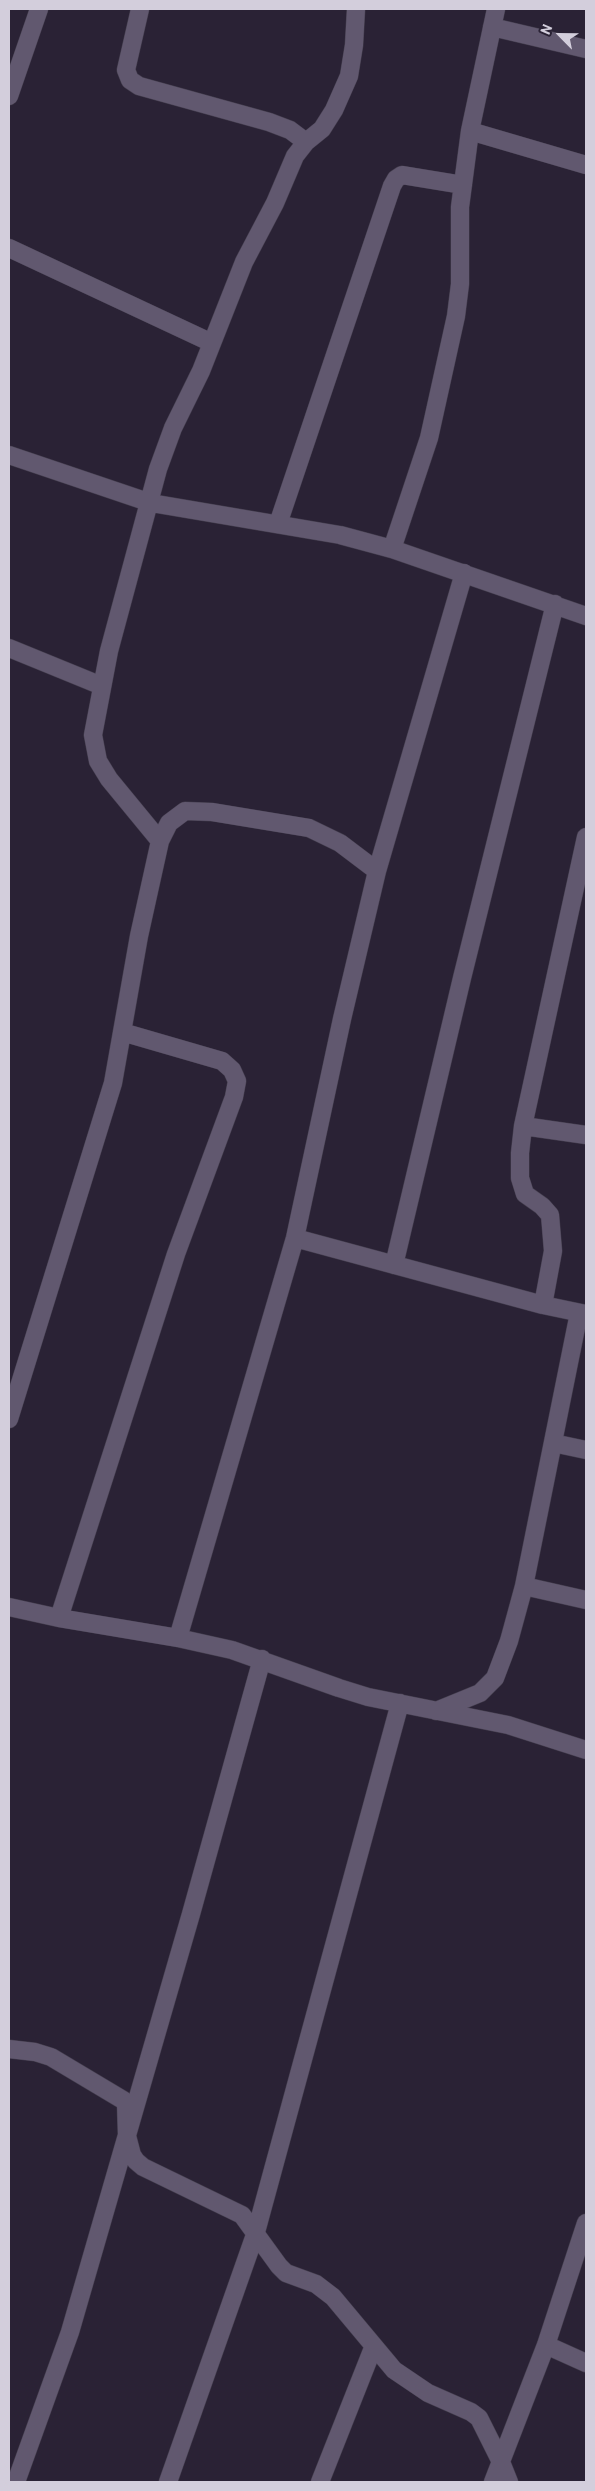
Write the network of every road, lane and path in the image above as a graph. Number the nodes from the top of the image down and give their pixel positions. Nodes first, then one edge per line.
1 (39, 9) edge
2 (140, 9) edge
3 (356, 9) edge
4 (496, 9) edge
5 (492, 27) junction
6 (586, 49) edge
7 (9, 96) edge
8 (470, 131) junction
9 (306, 142) junction
10 (586, 165) edge
11 (463, 185) junction
12 (9, 248) edge
13 (212, 342) junction
14 (9, 455) edge
15 (151, 503) junction
16 (278, 524) junction
17 (392, 549) junction
18 (464, 573) junction
19 (556, 604) junction
20 (586, 616) edge
21 (9, 648) edge
22 (102, 686) junction
23 (586, 837) edge
24 (160, 841) junction
25 (377, 871) junction
26 (122, 1032) junction
27 (523, 1126) junction
28 (586, 1135) edge
29 (295, 1238) junction
30 (394, 1265) junction
31 (543, 1305) junction
32 (582, 1313) edge
33 (9, 1419) edge
34 (553, 1443) junction
35 (586, 1450) edge
36 (524, 1586) junction
37 (586, 1600) edge
38 (9, 1607) edge
39 (58, 1618) junction
40 (178, 1638) junction
41 (262, 1659) junction
42 (400, 1703) junction
43 (436, 1711) junction
44 (586, 1750) edge
45 (9, 2049) edge
46 (127, 2136) junction
47 (586, 2223) edge
48 (256, 2232) junction
49 (546, 2345) junction
50 (374, 2348) junction
51 (586, 2363) edge
52 (501, 2462) junction
53 (16, 2482) edge
54 (168, 2482) edge
55 (320, 2482) edge
56 (493, 2482) edge
57 (508, 2482) edge

1 - 7 street
2 - 9 street
3 - 9 street
4 - 5 street
5 - 6 street
5 - 8 street
8 - 10 street
8 - 11 street
9 - 13 street
11 - 16 street
11 - 17 street
12 - 13 street
13 - 15 street
14 - 15 street
15 - 16 street
15 - 22 street
16 - 17 street
17 - 18 street
18 - 19 street
18 - 25 street
19 - 20 street
19 - 30 street
21 - 22 street
22 - 24 street
23 - 27 street
24 - 25 street
24 - 26 street
25 - 29 street
26 - 33 street
26 - 39 street
27 - 28 street
27 - 31 street
29 - 30 street
29 - 40 street
30 - 31 street
31 - 32 street
32 - 34 street
34 - 35 street
34 - 36 street
36 - 37 street
36 - 43 street
38 - 39 street
39 - 40 street
40 - 41 street
41 - 42 street
41 - 46 street
42 - 43 street
42 - 48 street
43 - 44 street
45 - 46 street
46 - 48 street
46 - 53 street
47 - 49 street
48 - 50 street
48 - 54 street
49 - 51 street
49 - 52 street
50 - 52 street
50 - 55 street
52 - 56 street
52 - 57 street

